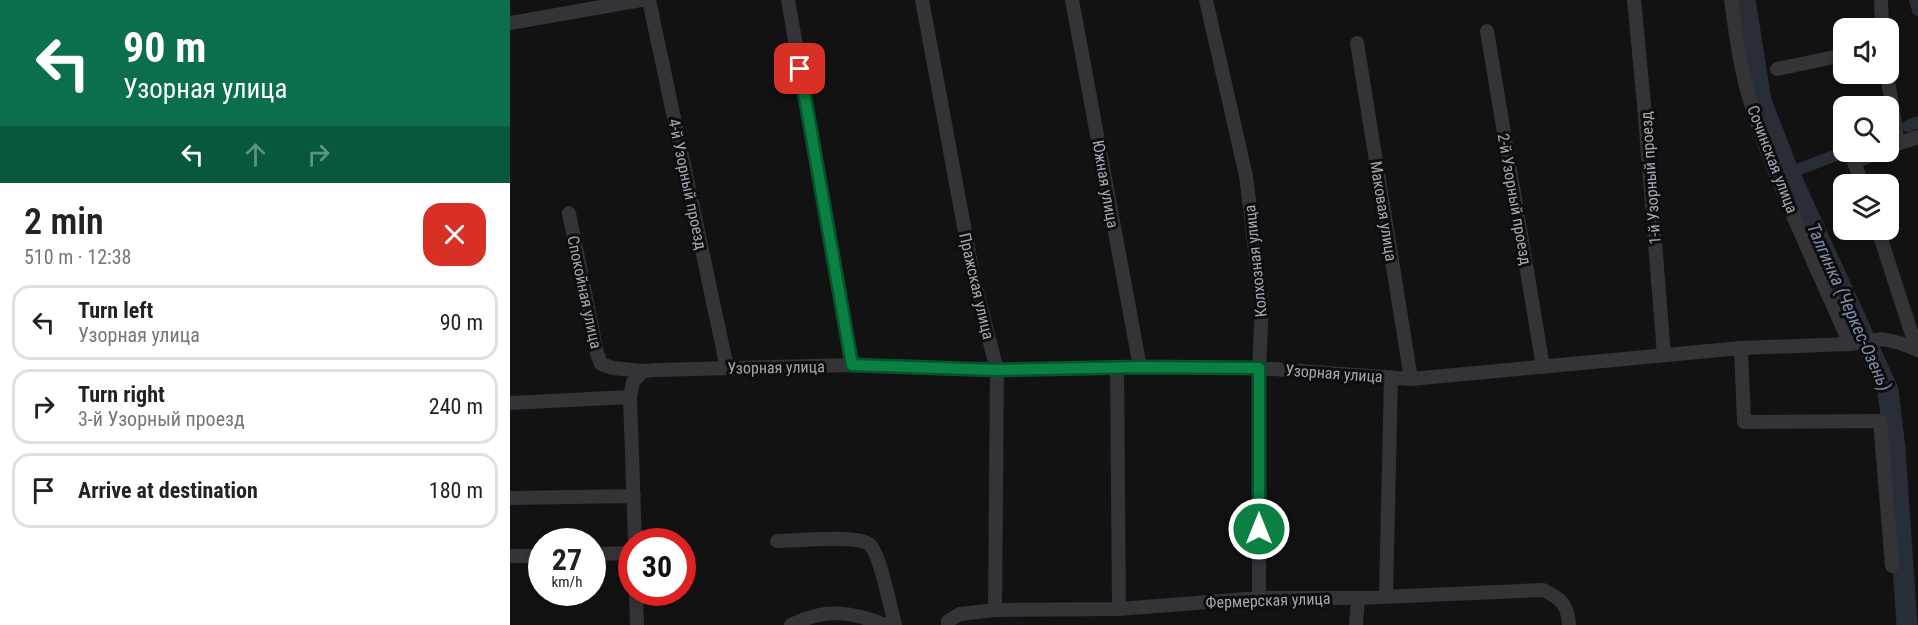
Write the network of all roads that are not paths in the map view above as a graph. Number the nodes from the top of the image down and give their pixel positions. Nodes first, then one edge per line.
1 (641, 0) edge
2 (649, 0) edge
3 (788, 0) edge
4 (921, 0) edge
5 (1072, 0) edge
6 (1206, 0) edge
7 (1634, 0) edge
8 (1731, 0) edge
9 (1881, 0) edge
10 (1882, 18) edge
11 (510, 23) edge
12 (1487, 31) dead end
13 (1357, 43) dead end
14 (1833, 57) edge
15 (1777, 69) dead end
16 (1918, 137) edge
17 (1899, 143) edge
18 (569, 213) dead end
19 (1881, 240) edge
20 (1850, 344) junction
21 (1741, 348) junction
22 (1918, 350) edge
23 (1664, 356) junction
24 (852, 365) junction
25 (1140, 367) junction
26 (1543, 367) junction
27 (726, 368) junction
28 (1117, 368) junction
29 (1259, 368) junction
30 (997, 370) junction
31 (643, 371) junction
32 (1391, 377) junction
33 (1411, 379) junction
34 (630, 397) junction
35 (510, 403) edge
36 (634, 496) junction
37 (510, 498) edge
38 (635, 528) edge
39 (777, 541) dead end
40 (510, 556) edge
41 (528, 556) edge
42 (1892, 567) dead end
43 (1386, 596) junction
44 (1259, 598) junction
45 (1358, 598) junction
46 (636, 606) edge
47 (1119, 609) junction
48 (995, 610) junction
49 (948, 623) edge
50 (637, 625) edge
51 (791, 625) edge
52 (885, 625) edge
53 (895, 625) edge
54 (1356, 625) edge
55 (1569, 625) edge

1 - 11 street
2 - 27 street, 4-й Узорный проезд
3 - 24 street
4 - 30 street, Пражская улица
5 - 25 street, Южная улица
6 - 29 street, Колхозная улица
7 - 23 street, 1-й Узорный проезд
8 - 20 street, Сочинская улица
9 - 10 street
12 - 26 street, 2-й Узорный проезд
13 - 33 street, Маковая улица
14 - 15 street
16 - 17 street
18 - 31 street, Спокойная улица
19 - 22 street
20 - 21 street, Узорная улица
20 - 22 street, Узорная улица
21 - 23 street, Узорная улица
21 - 42 street
23 - 26 street, Узорная улица
24 - 27 street, Узорная улица
24 - 30 street, Узорная улица
25 - 28 street, Узорная улица
25 - 29 street, Узорная улица
26 - 33 street, Узорная улица
27 - 31 street, Узорная улица
28 - 30 street, Узорная улица
28 - 47 street
29 - 32 street, Узорная улица
29 - 44 street, Колхозная улица
30 - 48 street, Пражская улица
31 - 34 street
32 - 33 street, Узорная улица
32 - 43 street
34 - 35 street
34 - 36 street
36 - 37 street
36 - 38 street
39 - 53 street
40 - 41 street
43 - 45 street, Фермерская улица
43 - 55 street, Фермерская улица
44 - 45 street, Фермерская улица
44 - 47 street, Фермерская улица
45 - 54 street
46 - 50 street
47 - 48 street, Фермерская улица
48 - 49 street, Фермерская улица
51 - 52 street

